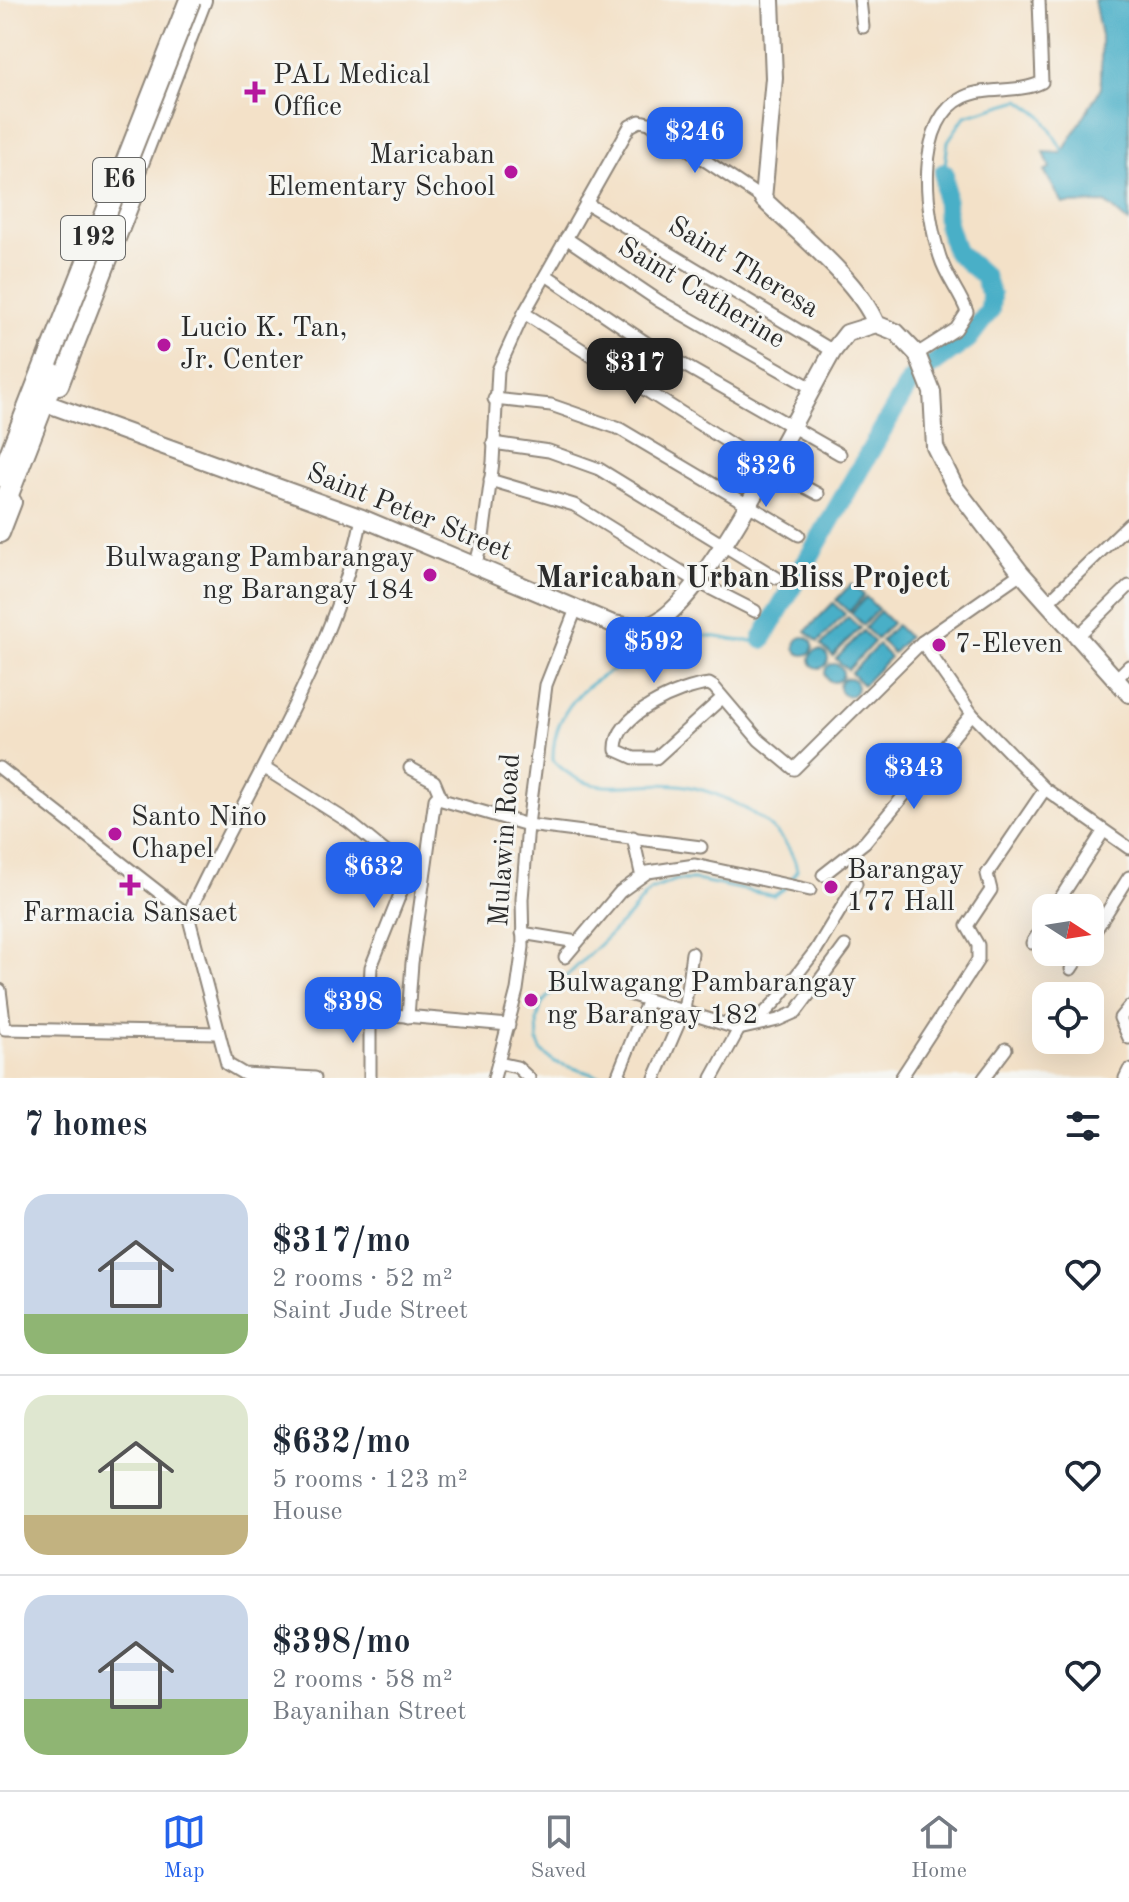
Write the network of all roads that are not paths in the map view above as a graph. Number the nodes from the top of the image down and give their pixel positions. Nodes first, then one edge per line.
1 (189, 0) edge
2 (204, 0) edge
3 (771, 0) edge
4 (860, 0) edge
5 (1039, 0) edge
6 (863, 27) dead end
7 (763, 199) junction
8 (586, 203) junction
9 (566, 238) junction
10 (80, 272) junction
11 (546, 275) junction
12 (99, 280) junction
13 (524, 313) junction
14 (876, 324) junction
15 (833, 351) junction
16 (918, 355) junction
17 (812, 388) junction
18 (494, 399) junction
19 (51, 405) junction
20 (790, 427) junction
21 (493, 443) junction
22 (840, 454) dead end
23 (767, 467) junction
24 (0, 480) edge
25 (490, 480) junction
26 (818, 494) dead end
27 (745, 506) junction
28 (0, 515) edge
29 (362, 518) junction
30 (1129, 524) edge
31 (0, 533) edge
32 (799, 535) dead end
33 (722, 546) junction
34 (475, 567) junction
35 (1021, 573) junction
36 (777, 578) dead end
37 (698, 582) junction
38 (1129, 586) edge
39 (1047, 603) junction
40 (576, 609) junction
41 (755, 611) dead end
42 (1076, 638) junction
43 (922, 642) junction
44 (1129, 666) edge
45 (1115, 680) junction
46 (1129, 694) edge
47 (722, 698) junction
48 (972, 714) junction
49 (0, 768) edge
50 (264, 768) junction
51 (410, 768) dead end
52 (1045, 789) junction
53 (439, 795) junction
54 (528, 825) junction
55 (1103, 832) junction
56 (633, 837) junction
57 (701, 847) dead end
58 (1129, 848) edge
59 (641, 873) junction
60 (823, 875) dead end
61 (1129, 877) edge
62 (856, 884) dead end
63 (810, 890) dead end
64 (1063, 894) edge
65 (188, 915) junction
66 (1104, 917) edge
67 (522, 933) junction
68 (577, 942) junction
69 (845, 946) dead end
70 (692, 953) dead end
71 (565, 957) dead end
72 (1073, 966) edge
73 (1071, 969) dead end
74 (0, 990) edge
75 (626, 993) dead end
76 (648, 1000) junction
77 (1129, 1007) edge
78 (370, 1009) junction
79 (684, 1011) junction
80 (408, 1017) junction
81 (509, 1025) junction
82 (752, 1025) junction
83 (739, 1029) junction
84 (218, 1033) junction
85 (1129, 1038) edge
86 (1006, 1049) dead end
87 (499, 1063) junction
88 (1129, 1070) edge
89 (244, 1076) edge
90 (315, 1078) edge
91 (370, 1078) edge
92 (494, 1078) edge
93 (529, 1078) edge
94 (622, 1078) edge
95 (655, 1078) edge
96 (712, 1078) edge
97 (901, 1078) edge
98 (984, 1078) edge
99 (1125, 1078) edge

1 - 10 main road, 192
1 - 24 highway, E6, bridge
2 - 12 main road, 192
2 - 28 highway, E6
3 - 7 street
4 - 6 street
5 - 16 street
7 - 8 street
7 - 14 street
8 - 9 street
8 - 15 street, Saint Theresa
9 - 11 street
9 - 17 street, Saint Catherine
10 - 12 main road
10 - 24 main road, 192
11 - 13 street
11 - 20 street
12 - 19 main road, 192
13 - 18 street
13 - 23 street
14 - 15 street, Saint Peter Street
14 - 16 street
15 - 17 street, Saint Peter Street
16 - 35 street
17 - 20 street, Saint Peter Street
18 - 21 street
18 - 27 street
19 - 29 street, Saint Peter Street
19 - 31 main road, 192
20 - 22 street
20 - 23 street, Saint Peter Street
21 - 25 street
21 - 33 street
23 - 26 street
23 - 27 street, Saint Peter Street
25 - 34 street
25 - 37 street
27 - 32 street
27 - 33 street, Saint Peter Street
29 - 34 street, Saint Peter Street
29 - 50 street
30 - 39 street
33 - 36 street
33 - 37 street, Saint Peter Street
34 - 40 street, Saint Peter Street
35 - 39 street
35 - 43 street
37 - 40 street, Saint Peter Street
37 - 41 street
38 - 42 street
39 - 42 street
40 - 54 street, Mulawin Road
42 - 45 street
43 - 47 street
43 - 48 street
44 - 45 street
45 - 46 street
47 - 47 street
48 - 52 street
48 - 60 street
49 - 65 street
50 - 65 street
50 - 78 street
51 - 53 street
52 - 55 street
52 - 97 street
53 - 54 street
53 - 80 street
54 - 56 street
54 - 67 street, Mulawin Road
55 - 58 street
55 - 64 street
56 - 57 street
56 - 59 street
59 - 63 street
59 - 68 street
61 - 66 street
62 - 82 street
65 - 84 street
67 - 68 street
67 - 81 street, Mulawin Road
68 - 71 street
69 - 82 street
70 - 79 street
72 - 73 street
74 - 84 street
75 - 76 street
76 - 79 street
76 - 94 street
77 - 85 street
78 - 80 street
78 - 91 street
79 - 83 street
79 - 95 street
80 - 81 street
81 - 87 street, Mulawin Road
82 - 83 street
83 - 96 street
84 - 89 street
86 - 98 street
87 - 92 street, Mulawin Road
87 - 93 street
88 - 99 street
89 - 90 street

